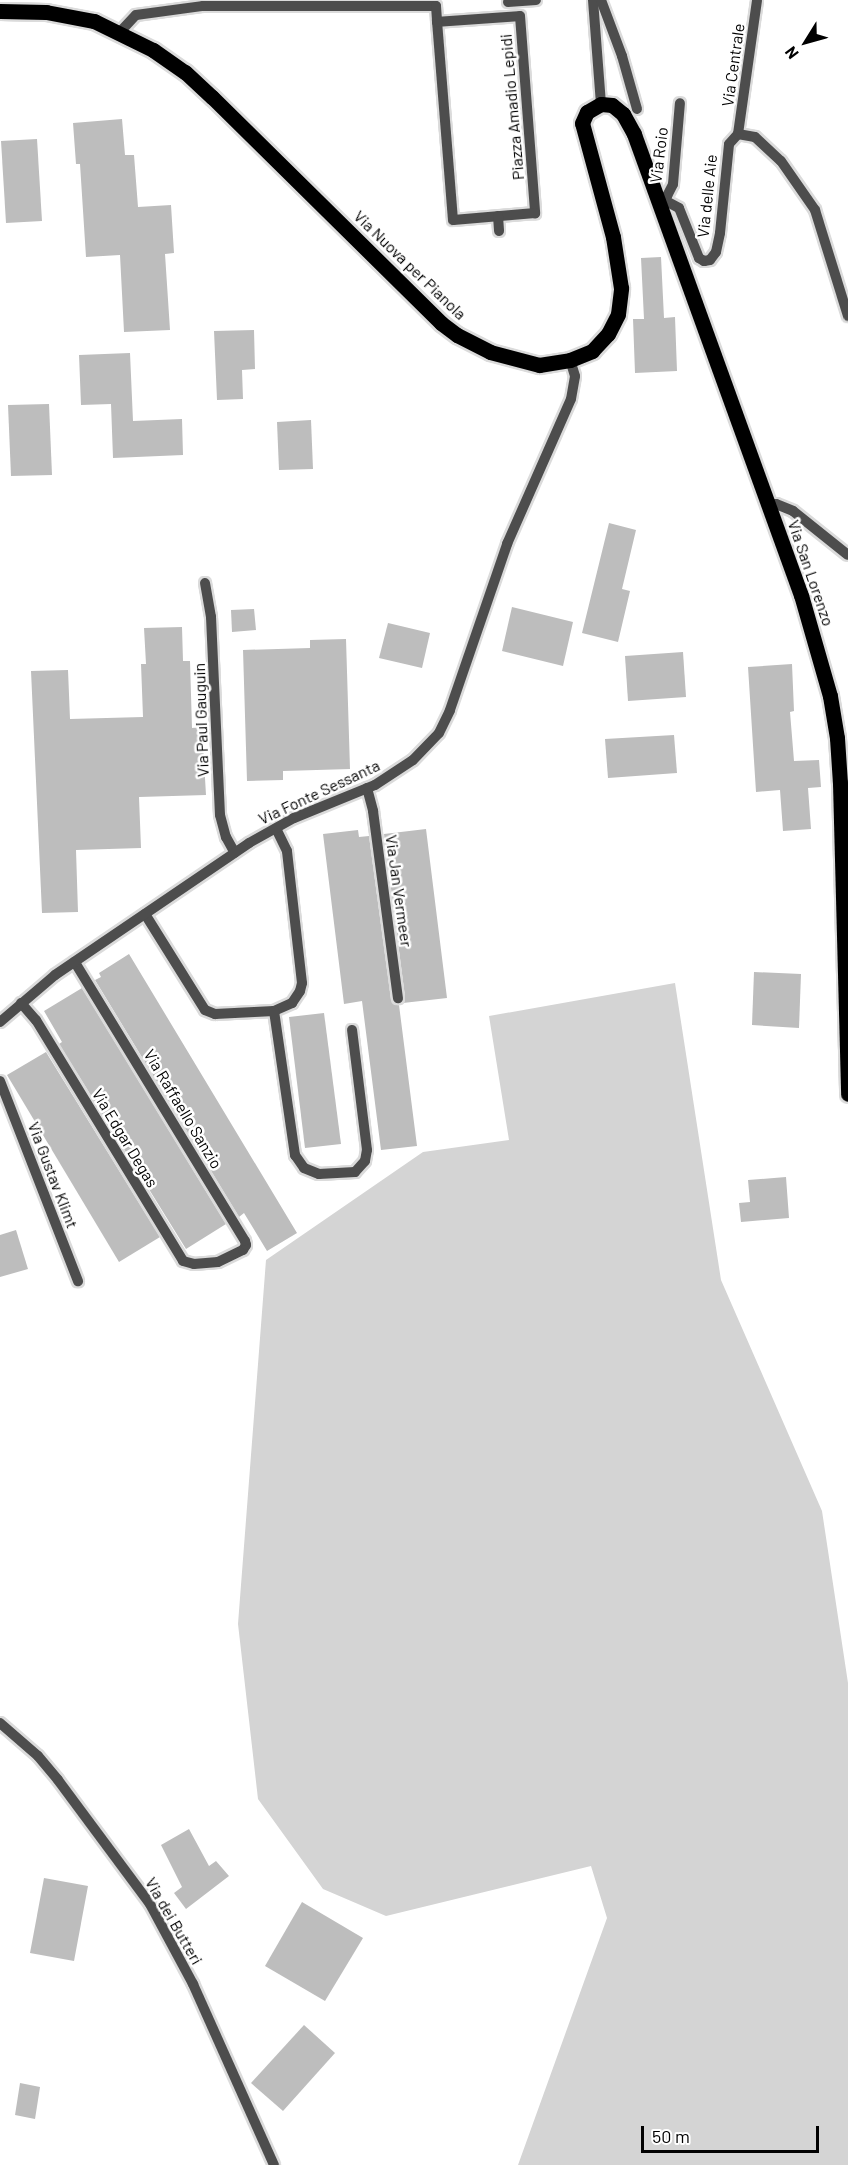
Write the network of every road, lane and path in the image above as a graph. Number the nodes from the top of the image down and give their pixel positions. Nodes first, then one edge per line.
1 (536, 0) edge
2 (593, 0) edge
3 (601, 0) edge
4 (757, 0) edge
5 (508, 2) dead end
6 (0, 11) edge
7 (437, 22) junction
8 (120, 32) junction
9 (601, 104) junction
10 (680, 104) dead end
11 (637, 110) dead end
12 (738, 134) junction
13 (661, 201) junction
14 (498, 216) junction
15 (499, 231) dead end
16 (848, 316) edge
17 (570, 360) junction
18 (769, 505) junction
19 (848, 555) edge
20 (205, 583) dead end
21 (367, 788) junction
22 (276, 828) junction
23 (235, 853) junction
24 (145, 914) junction
25 (75, 962) junction
26 (398, 998) dead end
27 (21, 1003) junction
28 (274, 1011) junction
29 (0, 1022) edge
30 (352, 1030) dead end
31 (0, 1081) edge
32 (848, 1094) edge
33 (218, 1262) joint
34 (78, 1281) dead end
35 (0, 1723) edge
36 (274, 2165) edge

1 - 5 street
2 - 9 street
3 - 11 street
4 - 12 street, Via Centrale
6 - 8 main road, Via Nuova per Pianola
7 - 8 street
7 - 14 street, Piazza Amadio Lepidi
7 - 14 street, Piazza Amadio Lepidi
8 - 17 main road, Via Nuova per Pianola
9 - 13 main road, Via San Lorenzo
9 - 17 main road, Via Nuova per Pianola
10 - 13 street, Via Roio
12 - 13 street, Via delle Aie
12 - 16 street
13 - 18 main road, Via San Lorenzo
14 - 15 street
17 - 21 street, Via Fonte Sessanta
18 - 19 street
18 - 32 main road, Via San Lorenzo
20 - 23 street, Via Paul Gauguin
21 - 22 street, Via Fonte Sessanta
21 - 26 street, Via Jan Vermeer
22 - 23 street, Via Fonte Sessanta
22 - 28 street
23 - 24 street, Via Fonte Sessanta
24 - 25 street, Via Fonte Sessanta
24 - 28 street
25 - 27 street, Via Fonte Sessanta
25 - 33 street, Via Raffaello Sanzio
27 - 29 street, Via Fonte Sessanta
27 - 33 street, Via Edgar Degas
28 - 30 street
31 - 34 street, Via Gustav Klimt
35 - 36 street, Via dei Butteri

